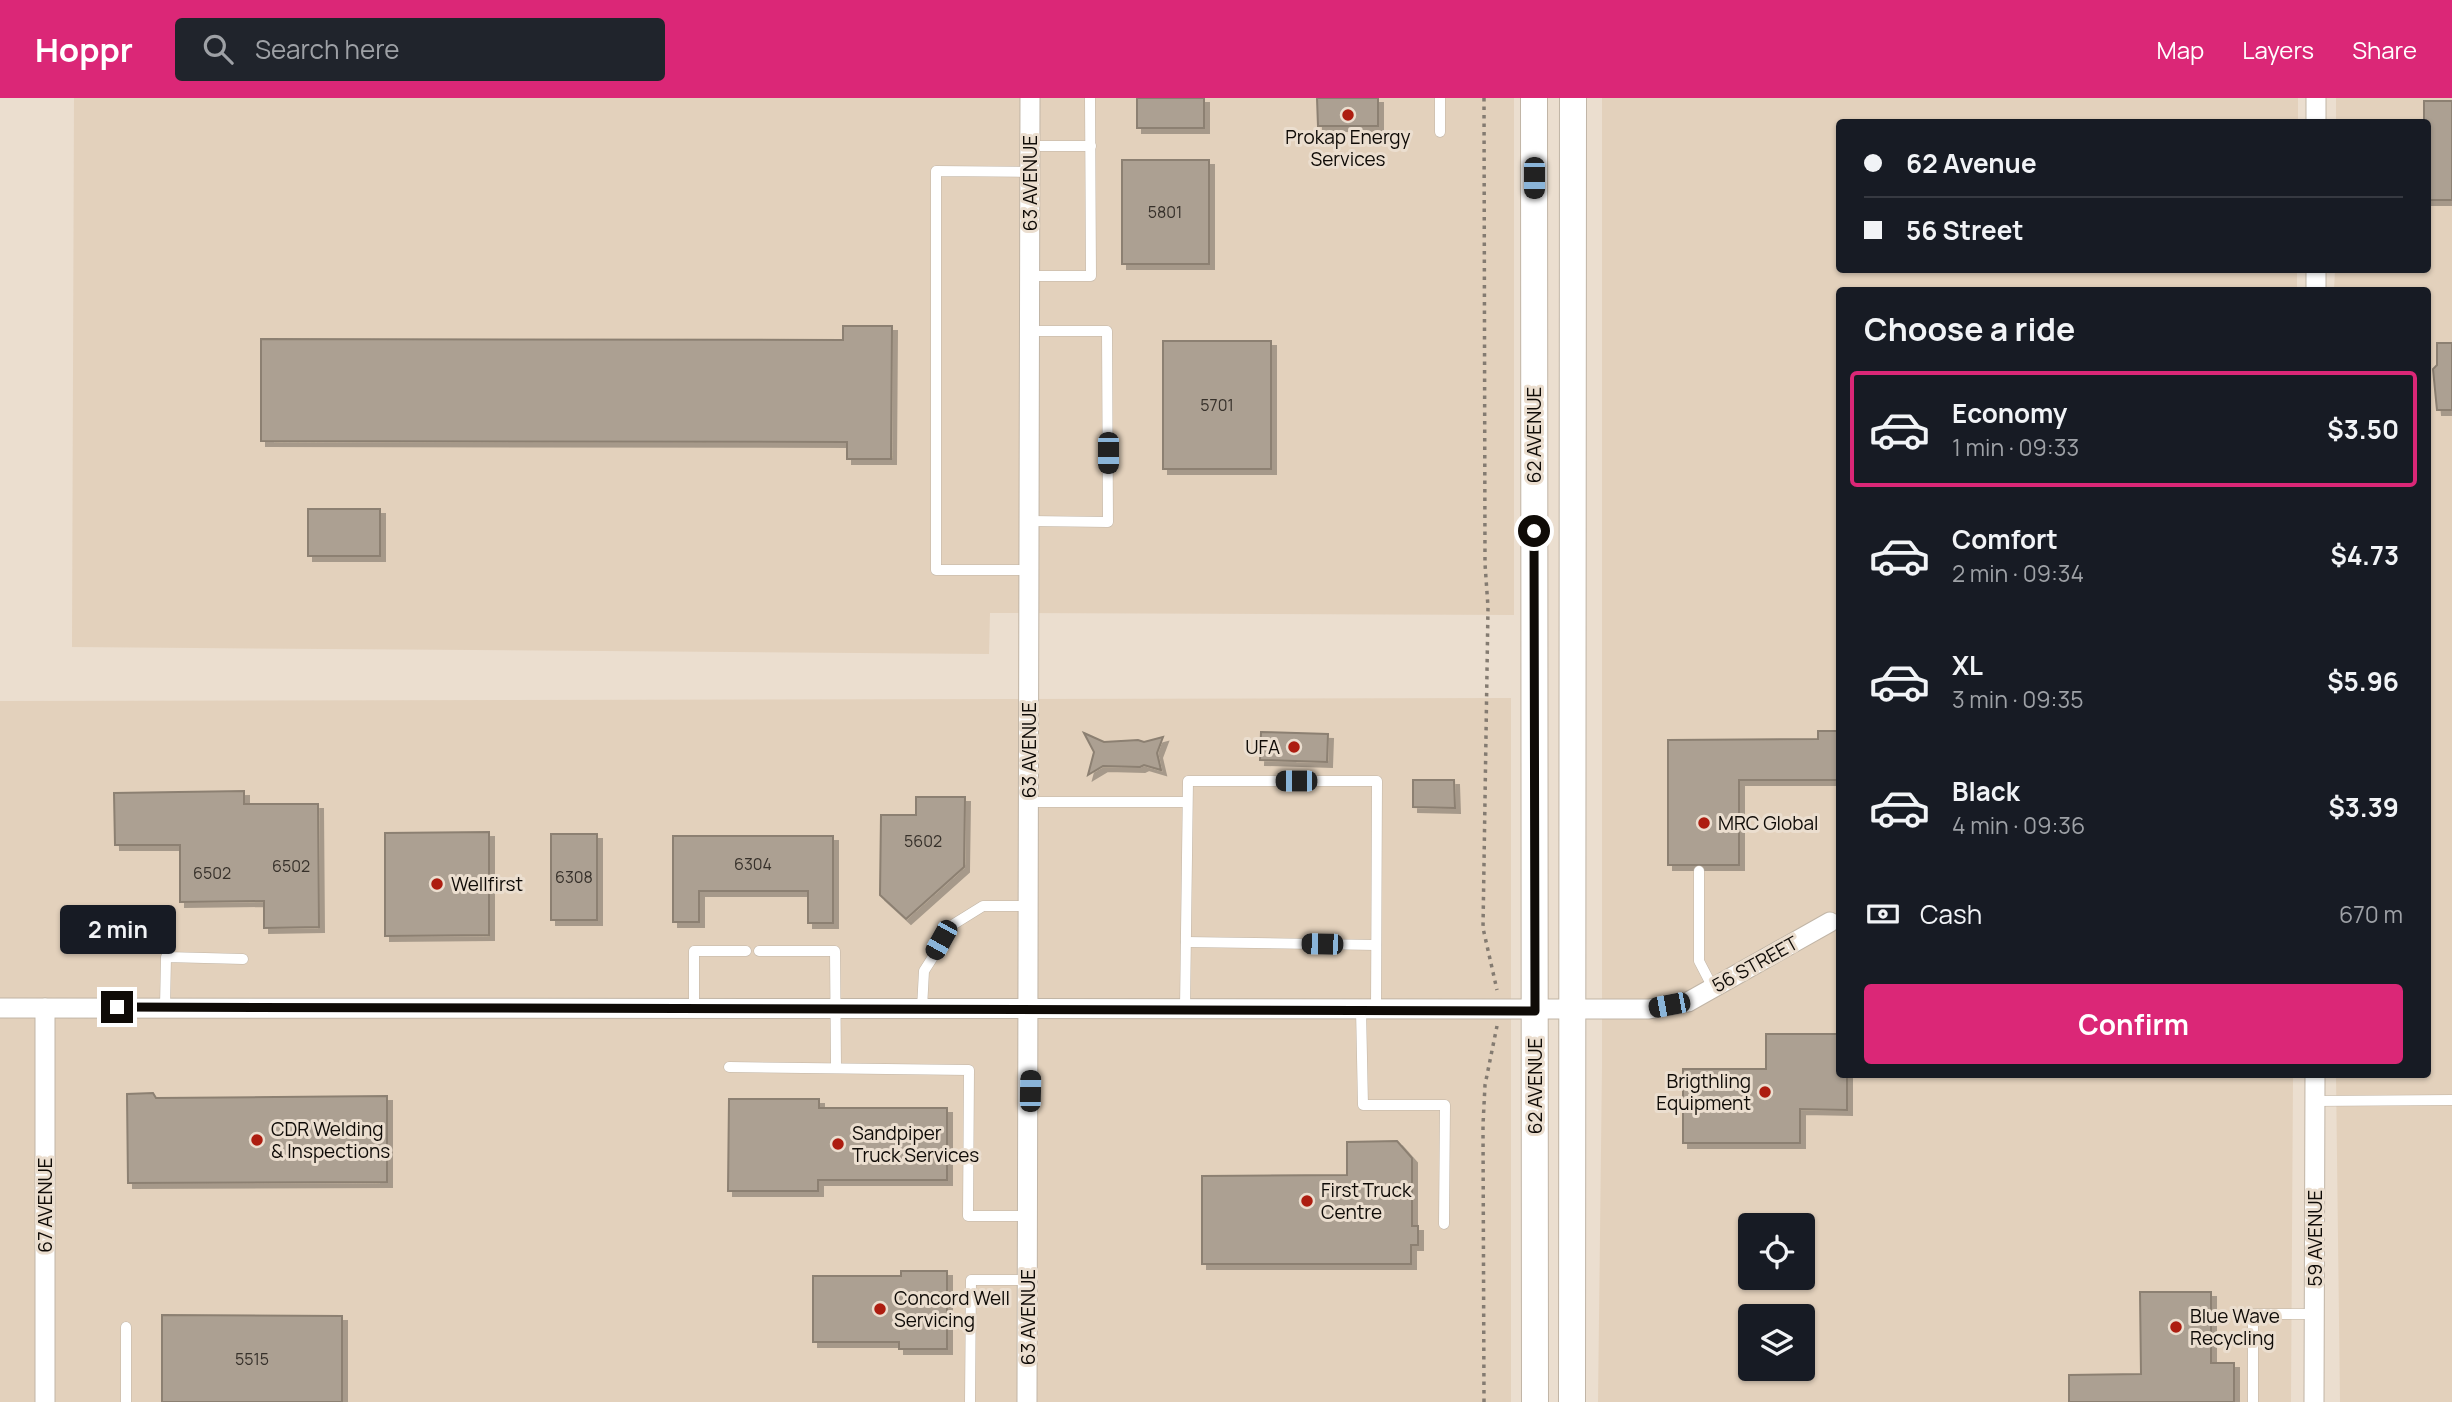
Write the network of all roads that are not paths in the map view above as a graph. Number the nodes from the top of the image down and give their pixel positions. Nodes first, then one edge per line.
1 (1030, 98) edge
2 (1090, 98) edge
3 (1440, 98) edge
4 (1534, 98) edge
5 (1573, 98) edge
6 (2316, 98) edge
7 (2316, 119) edge
8 (1440, 132) dead end
9 (1030, 146) junction
10 (1091, 146) junction
11 (1030, 172) junction
12 (1030, 276) junction
13 (1030, 331) junction
14 (1030, 522) junction
15 (1030, 570) junction
16 (1029, 802) junction
17 (1187, 802) junction
18 (1699, 871) dead end
19 (1029, 906) junction
20 (1830, 922) dead end
21 (1186, 942) junction
22 (1376, 945) junction
23 (746, 951) dead end
24 (759, 951) dead end
25 (243, 959) dead end
26 (1713, 988) junction
27 (165, 1007) junction
28 (1030, 1007) junction
29 (0, 1008) edge
30 (45, 1008) junction
31 (694, 1008) junction
32 (836, 1008) junction
33 (922, 1008) junction
34 (1185, 1008) junction
35 (1369, 1010) junction
36 (1535, 1011) junction
37 (1572, 1011) junction
38 (729, 1068) dead end
39 (835, 1068) junction
40 (2315, 1078) edge
41 (2452, 1100) edge
42 (2315, 1101) junction
43 (1029, 1216) junction
44 (1444, 1224) dead end
45 (1028, 1280) junction
46 (2315, 1314) junction
47 (126, 1327) dead end
48 (45, 1402) edge
49 (126, 1402) edge
50 (970, 1402) edge
51 (1027, 1402) edge
52 (1535, 1402) edge
53 (1572, 1402) edge
54 (2253, 1402) edge
55 (2315, 1402) edge

1 - 9 street, 63 AVENUE
2 - 10 lane
3 - 8 lane
4 - 36 main road, 62 AVENUE
5 - 37 main road, 62 AVENUE
6 - 7 street
9 - 10 lane
9 - 11 street, 63 AVENUE
10 - 12 lane
11 - 12 street, 63 AVENUE
11 - 15 lane
12 - 13 street, 63 AVENUE
13 - 14 street, 63 AVENUE
13 - 14 lane
14 - 15 street, 63 AVENUE
15 - 16 street, 63 AVENUE
16 - 17 lane
16 - 19 street, 63 AVENUE
17 - 21 lane
17 - 22 lane
18 - 26 lane
19 - 28 street, 63 AVENUE
19 - 33 lane
20 - 26 street, 56 STREET
21 - 22 lane
21 - 34 lane
22 - 35 lane
23 - 31 lane
24 - 32 lane
25 - 27 lane
26 - 37 street, 56 STREET
27 - 30 street, 56 STREET
27 - 31 street, 56 STREET
28 - 33 street, 56 STREET
28 - 34 street, 56 STREET
28 - 43 street, 63 AVENUE
29 - 30 street, 56 STREET
30 - 48 street, 67 AVENUE
31 - 32 street, 56 STREET
32 - 33 street, 56 STREET
32 - 39 lane
34 - 35 street, 56 STREET
35 - 36 street, 56 STREET
35 - 44 lane
36 - 37 street, 56 STREET
36 - 52 main road, 62 AVENUE
37 - 53 main road, 62 AVENUE
38 - 39 lane
39 - 43 lane
40 - 42 street, 59 AVENUE
41 - 42 lane
42 - 46 street, 59 AVENUE
43 - 45 street, 63 AVENUE
45 - 50 lane
45 - 51 street, 63 AVENUE
46 - 54 lane
46 - 55 street, 59 AVENUE
47 - 49 lane

